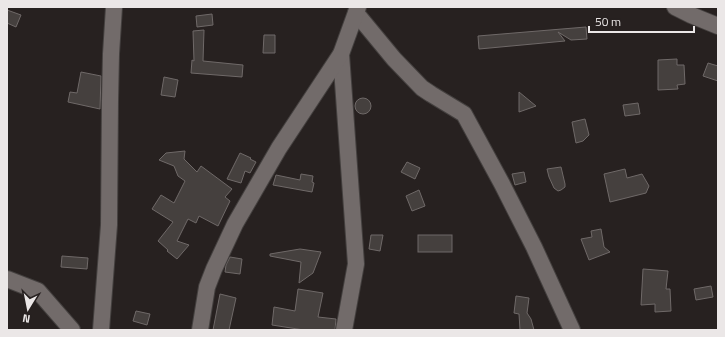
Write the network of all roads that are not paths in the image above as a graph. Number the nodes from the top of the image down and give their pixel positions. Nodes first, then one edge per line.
1 (114, 7) edge
2 (675, 7) edge
3 (357, 10) edge
4 (718, 26) edge
5 (342, 54) junction
6 (7, 280) edge
7 (72, 330) edge
8 (101, 330) edge
9 (200, 330) edge
10 (344, 330) edge
11 (572, 330) edge

1 - 8 street
2 - 4 street
3 - 5 street
3 - 11 street
5 - 9 street
5 - 10 street
6 - 7 street

